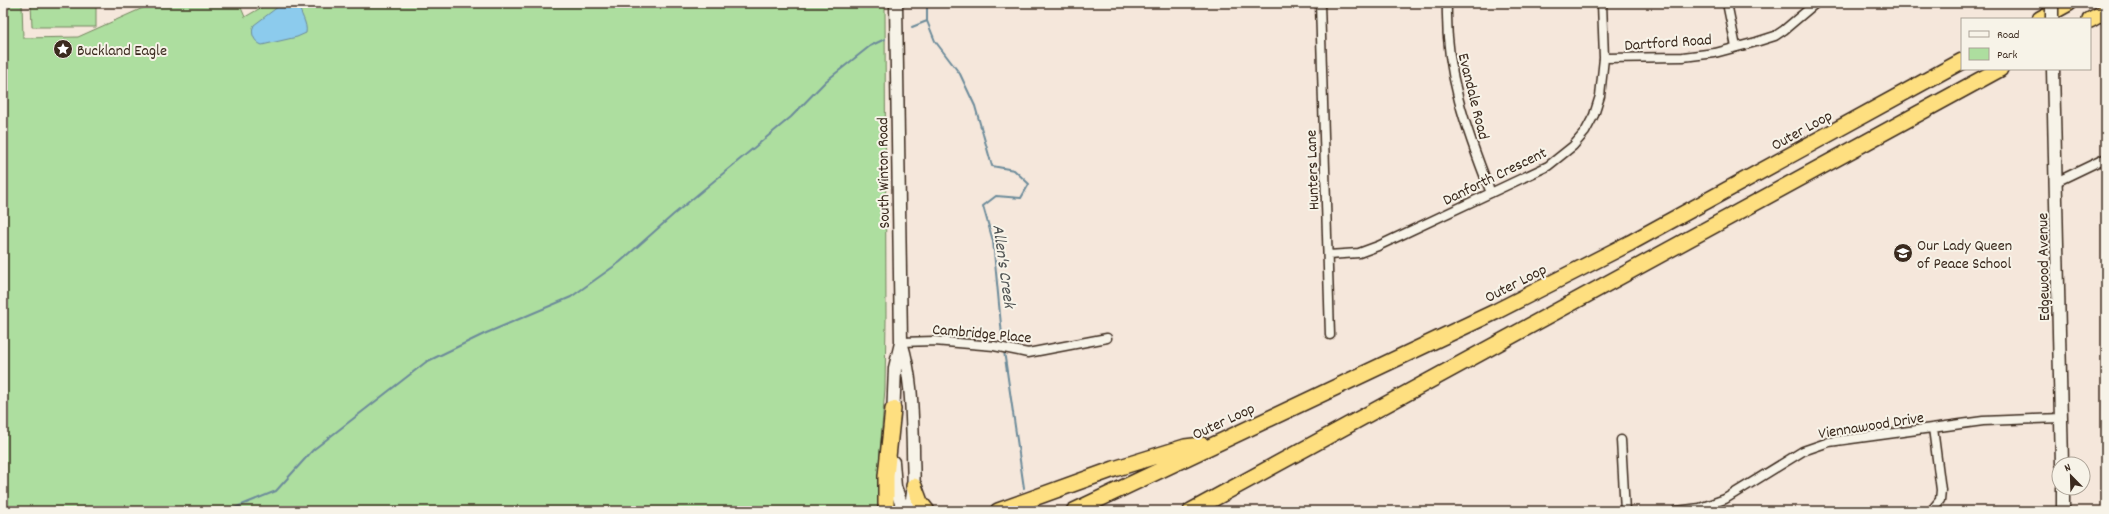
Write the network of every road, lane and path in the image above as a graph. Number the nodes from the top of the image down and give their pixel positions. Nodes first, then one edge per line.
1 (896, 3) edge
2 (1320, 3) edge
3 (1447, 3) edge
4 (1602, 3) edge
5 (1727, 3) edge
6 (1816, 3) edge
7 (2052, 3) edge
8 (2069, 3) edge
9 (2106, 11) edge
10 (2042, 18) edge
11 (2052, 18) edge
12 (2091, 19) edge
13 (1736, 47) junction
14 (1604, 58) junction
15 (1961, 62) edge
16 (1998, 70) edge
17 (2053, 70) edge
18 (2106, 158) edge
19 (2056, 182) junction
20 (1491, 193) junction
21 (1328, 255) junction
22 (1330, 335) dead end
23 (1107, 338) dead end
24 (901, 342) junction
25 (893, 409) junction
26 (2062, 418) junction
27 (1933, 428) junction
28 (1621, 440) dead end
29 (1219, 442) junction
30 (2062, 456) edge
31 (914, 486) junction
32 (2063, 496) edge
33 (1194, 510) edge
34 (886, 511) edge
35 (904, 511) edge
36 (909, 511) edge
37 (928, 511) edge
38 (998, 511) edge
39 (1074, 511) edge
40 (1625, 511) edge
41 (1676, 511) edge
42 (1685, 511) edge
43 (1931, 511) edge
44 (2063, 511) edge

1 - 24 main road, South Winton Road
2 - 21 street, Hunters Lane
3 - 20 street, Evandale Road
4 - 14 street, Danforth Crescent
5 - 13 street
6 - 13 street, Dartford Road
7 - 11 main road, bridge
8 - 10 highway
9 - 12 highway
13 - 14 street, Dartford Road
14 - 20 street, Danforth Crescent
15 - 29 highway, Outer Loop
16 - 33 highway
17 - 19 main road, Edgewood Avenue
18 - 19 street
19 - 26 main road, Edgewood Avenue
20 - 21 street, Danforth Crescent
21 - 22 street, Hunters Lane
23 - 24 street, Cambridge Place
24 - 25 main road, South Winton Road
24 - 31 main road, South Winton Road
25 - 34 highway
25 - 35 main road, South Winton Road
26 - 27 street, Viennawood Drive
26 - 30 main road, Edgewood Avenue
27 - 42 street, Viennawood Drive
27 - 43 street
28 - 40 street
29 - 38 highway
29 - 39 highway, Outer Loop
31 - 36 main road, South Winton Road
31 - 37 highway
32 - 44 main road
41 - 42 street, Viennawood Drive

